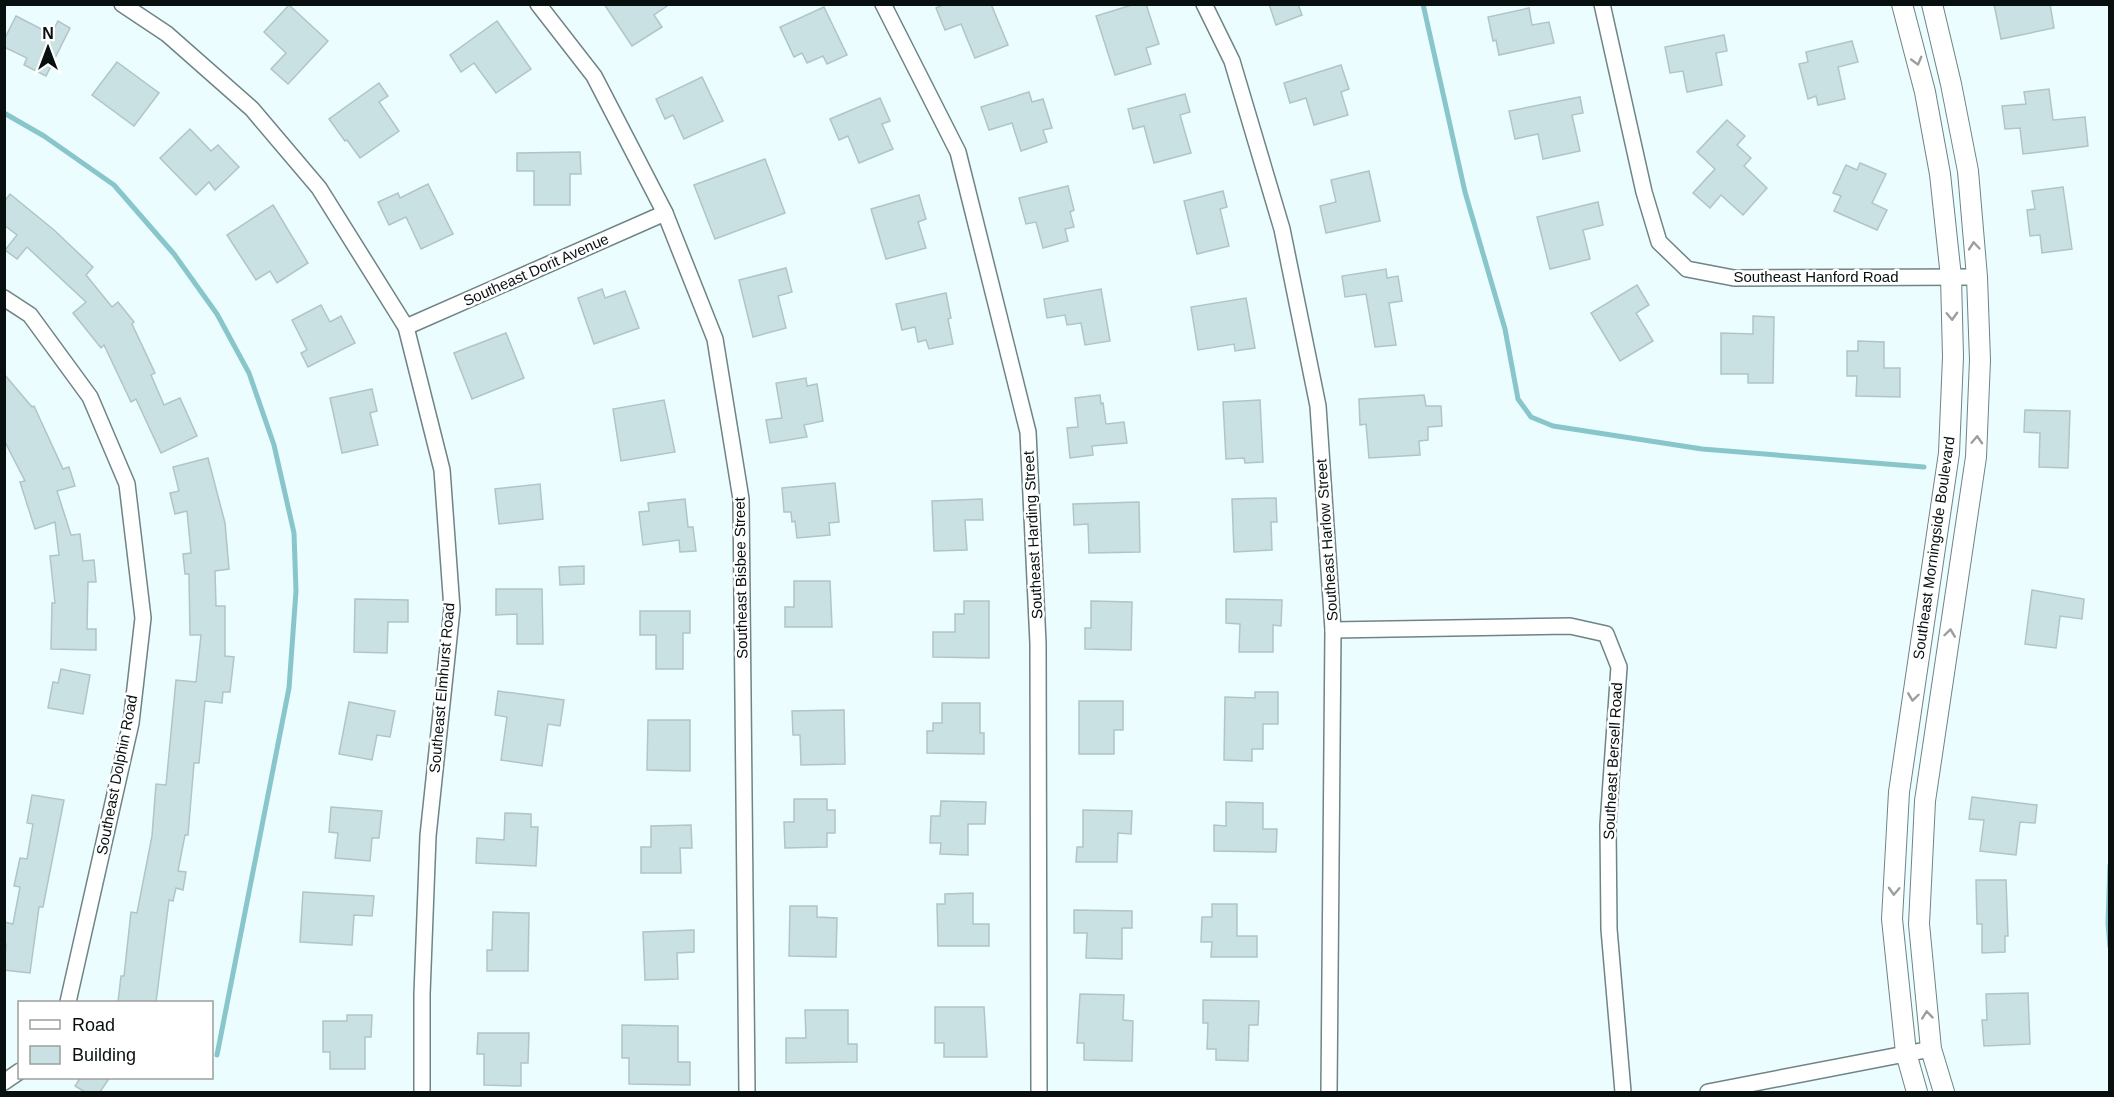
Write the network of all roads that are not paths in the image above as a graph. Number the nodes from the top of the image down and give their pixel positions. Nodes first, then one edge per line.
1 (122, 4) edge
2 (538, 4) edge
3 (883, 4) edge
4 (1204, 4) edge
5 (1602, 4) edge
6 (1902, 4) edge
7 (1932, 4) edge
8 (665, 213) junction
9 (1951, 277) junction
10 (1977, 277) junction
11 (4, 298) edge
12 (406, 327) junction
13 (1937, 536) junction
14 (1963, 541) junction
15 (1333, 630) junction
16 (1899, 792) junction
17 (1925, 801) junction
18 (68, 1001) edge
19 (1931, 1049) junction
20 (1906, 1053) junction
21 (18, 1072) edge
22 (4, 1082) edge
23 (422, 1092) edge
24 (747, 1092) edge
25 (1039, 1092) edge
26 (1329, 1092) edge
27 (1623, 1092) edge
28 (1708, 1092) edge
29 (1917, 1092) edge
30 (1944, 1092) edge

1 - 12 street, Southeast Elmhurst Road
2 - 8 street, Southeast Bisbee Street
3 - 25 street, Southeast Harding Street
4 - 15 street, Southeast Harlow Street
5 - 9 street, Southeast Hanford Road
6 -> 9 street, Southeast Morningside Boulevard
10 -> 7 street, Southeast Morningside Boulevard
8 - 12 street, Southeast Dorit Avenue
8 - 24 street, Southeast Bisbee Street
9 - 10 street, Southeast Hanford Road
9 -> 13 street, Southeast Morningside Boulevard
14 -> 10 street, Southeast Morningside Boulevard
11 - 18 street, Southeast Dolphin Road
12 - 23 street, Southeast Elmhurst Road
13 - 14 street
13 -> 16 street, Southeast Morningside Boulevard
17 -> 14 street, Southeast Morningside Boulevard
15 - 26 street, Southeast Harlow Street
15 - 27 street, Southeast Bersell Road
16 - 17 street
16 -> 20 street, Southeast Morningside Boulevard
19 -> 17 street, Southeast Morningside Boulevard
19 - 20 street
19 - 30 street, Southeast Morningside Boulevard
20 - 28 street
20 - 29 street, Southeast Morningside Boulevard
21 - 22 street

